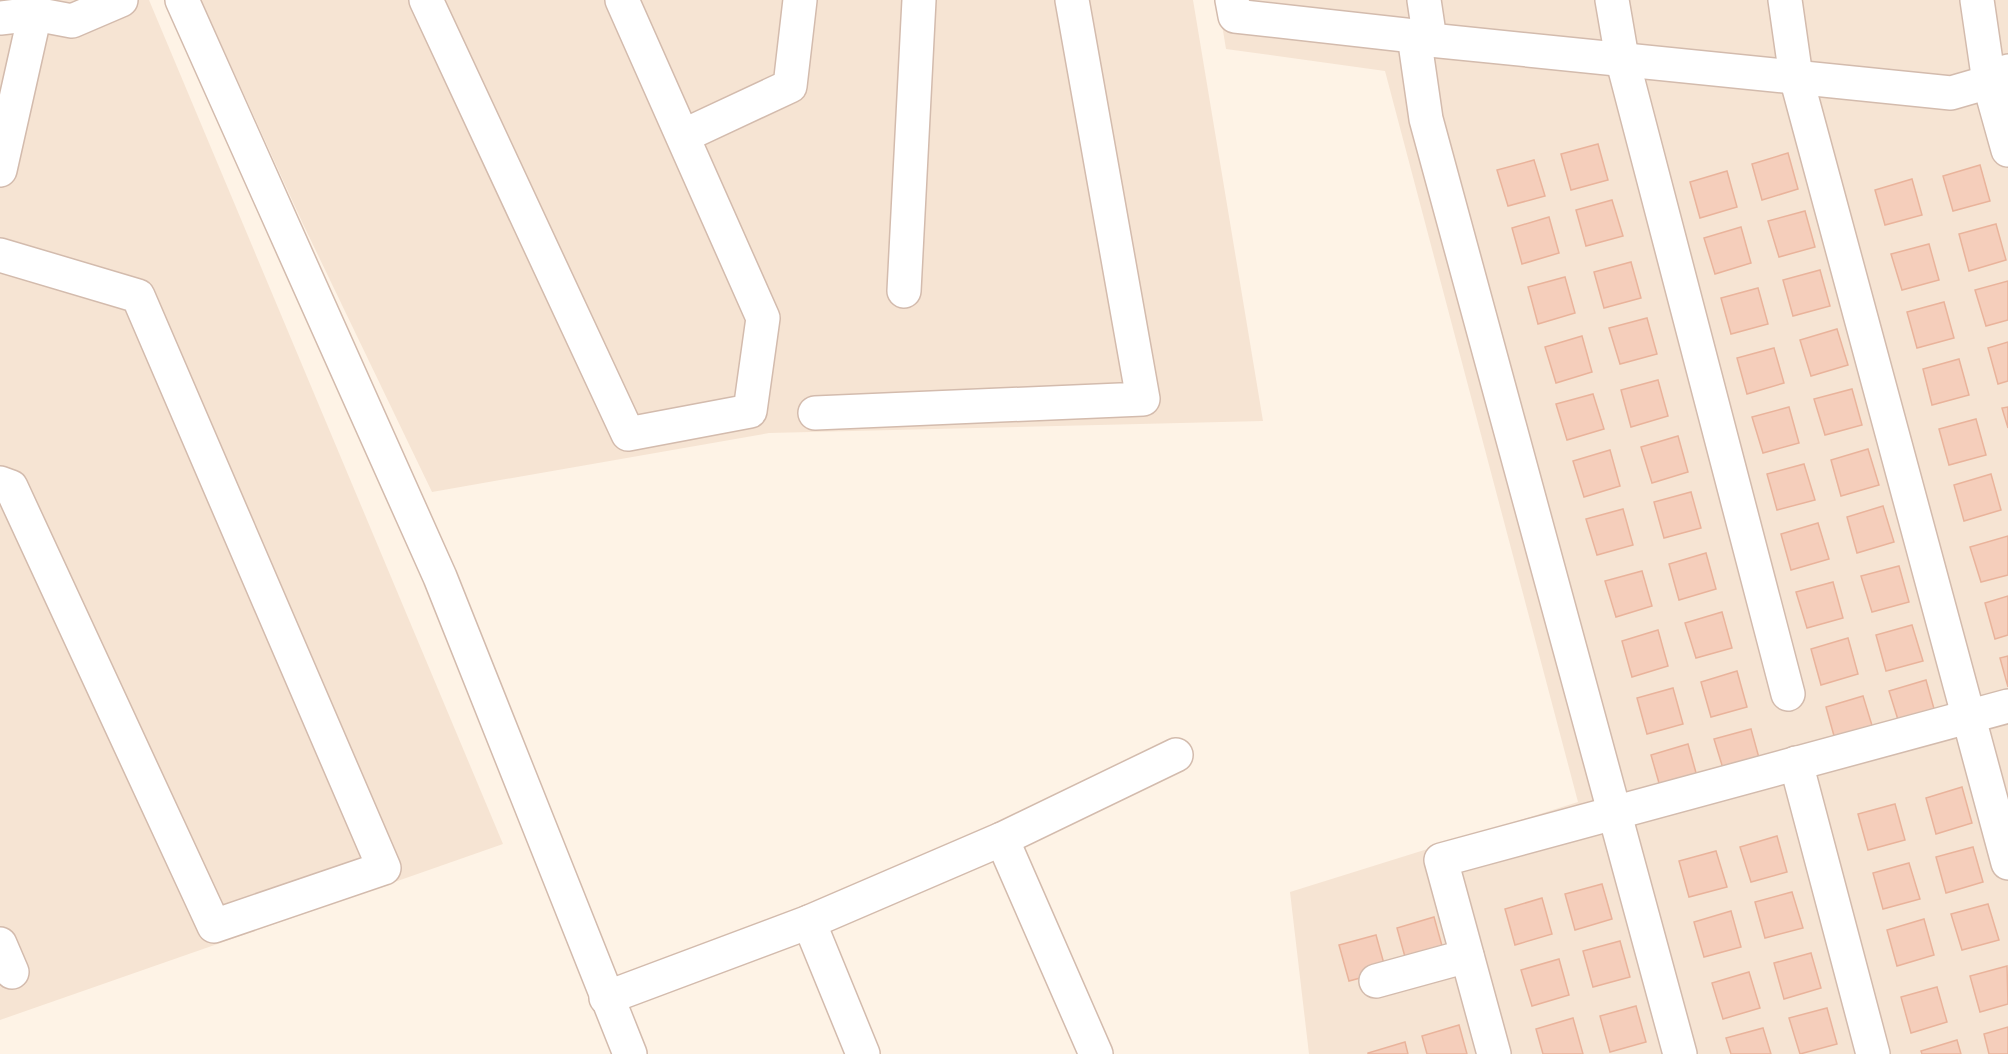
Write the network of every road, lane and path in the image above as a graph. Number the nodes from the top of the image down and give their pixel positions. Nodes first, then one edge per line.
1 (121, 0) edge
2 (182, 0) edge
3 (426, 0) edge
4 (622, 0) edge
5 (800, 0) edge
6 (919, 0) edge
7 (1072, 0) edge
8 (1232, 0) edge
9 (1424, 0) edge
10 (1612, 0) edge
11 (1785, 0) edge
12 (1977, 0) edge
13 (35, 5) edge
14 (0, 18) edge
15 (1422, 38) junction
16 (1622, 58) junction
17 (1998, 76) edge
18 (1796, 77) junction
19 (683, 135) junction
20 (2008, 150) edge
21 (0, 170) edge
22 (0, 255) edge
23 (904, 291) dead end
24 (815, 413) dead end
25 (0, 483) edge
26 (1788, 694) dead end
27 (2008, 706) edge
28 (1968, 717) junction
29 (1176, 755) dead end
30 (1796, 764) junction
31 (1614, 813) junction
32 (1002, 839) junction
33 (2008, 862) edge
34 (809, 922) junction
35 (1467, 956) junction
36 (1376, 981) dead end
37 (606, 998) junction
38 (630, 1054) edge
39 (863, 1054) edge
40 (1096, 1054) edge
41 (1494, 1054) edge
42 (1680, 1054) edge
43 (1873, 1054) edge

1 - 13 street
2 - 37 street
3 - 19 street
4 - 19 street
5 - 19 street
6 - 23 street
7 - 24 street
8 - 15 street
9 - 15 street
10 - 16 street
11 - 18 street
12 - 17 street
13 - 14 street
13 - 21 street
15 - 16 street
15 - 31 street
16 - 18 street
16 - 26 street
17 - 18 street
17 - 20 street
18 - 28 street
22 - 25 street
27 - 28 street
28 - 30 street
28 - 33 street
29 - 32 street
30 - 31 street
30 - 43 street
31 - 35 street
31 - 42 street
32 - 34 street
32 - 40 street
34 - 37 street
34 - 39 street
35 - 36 street
35 - 41 street
37 - 38 street

